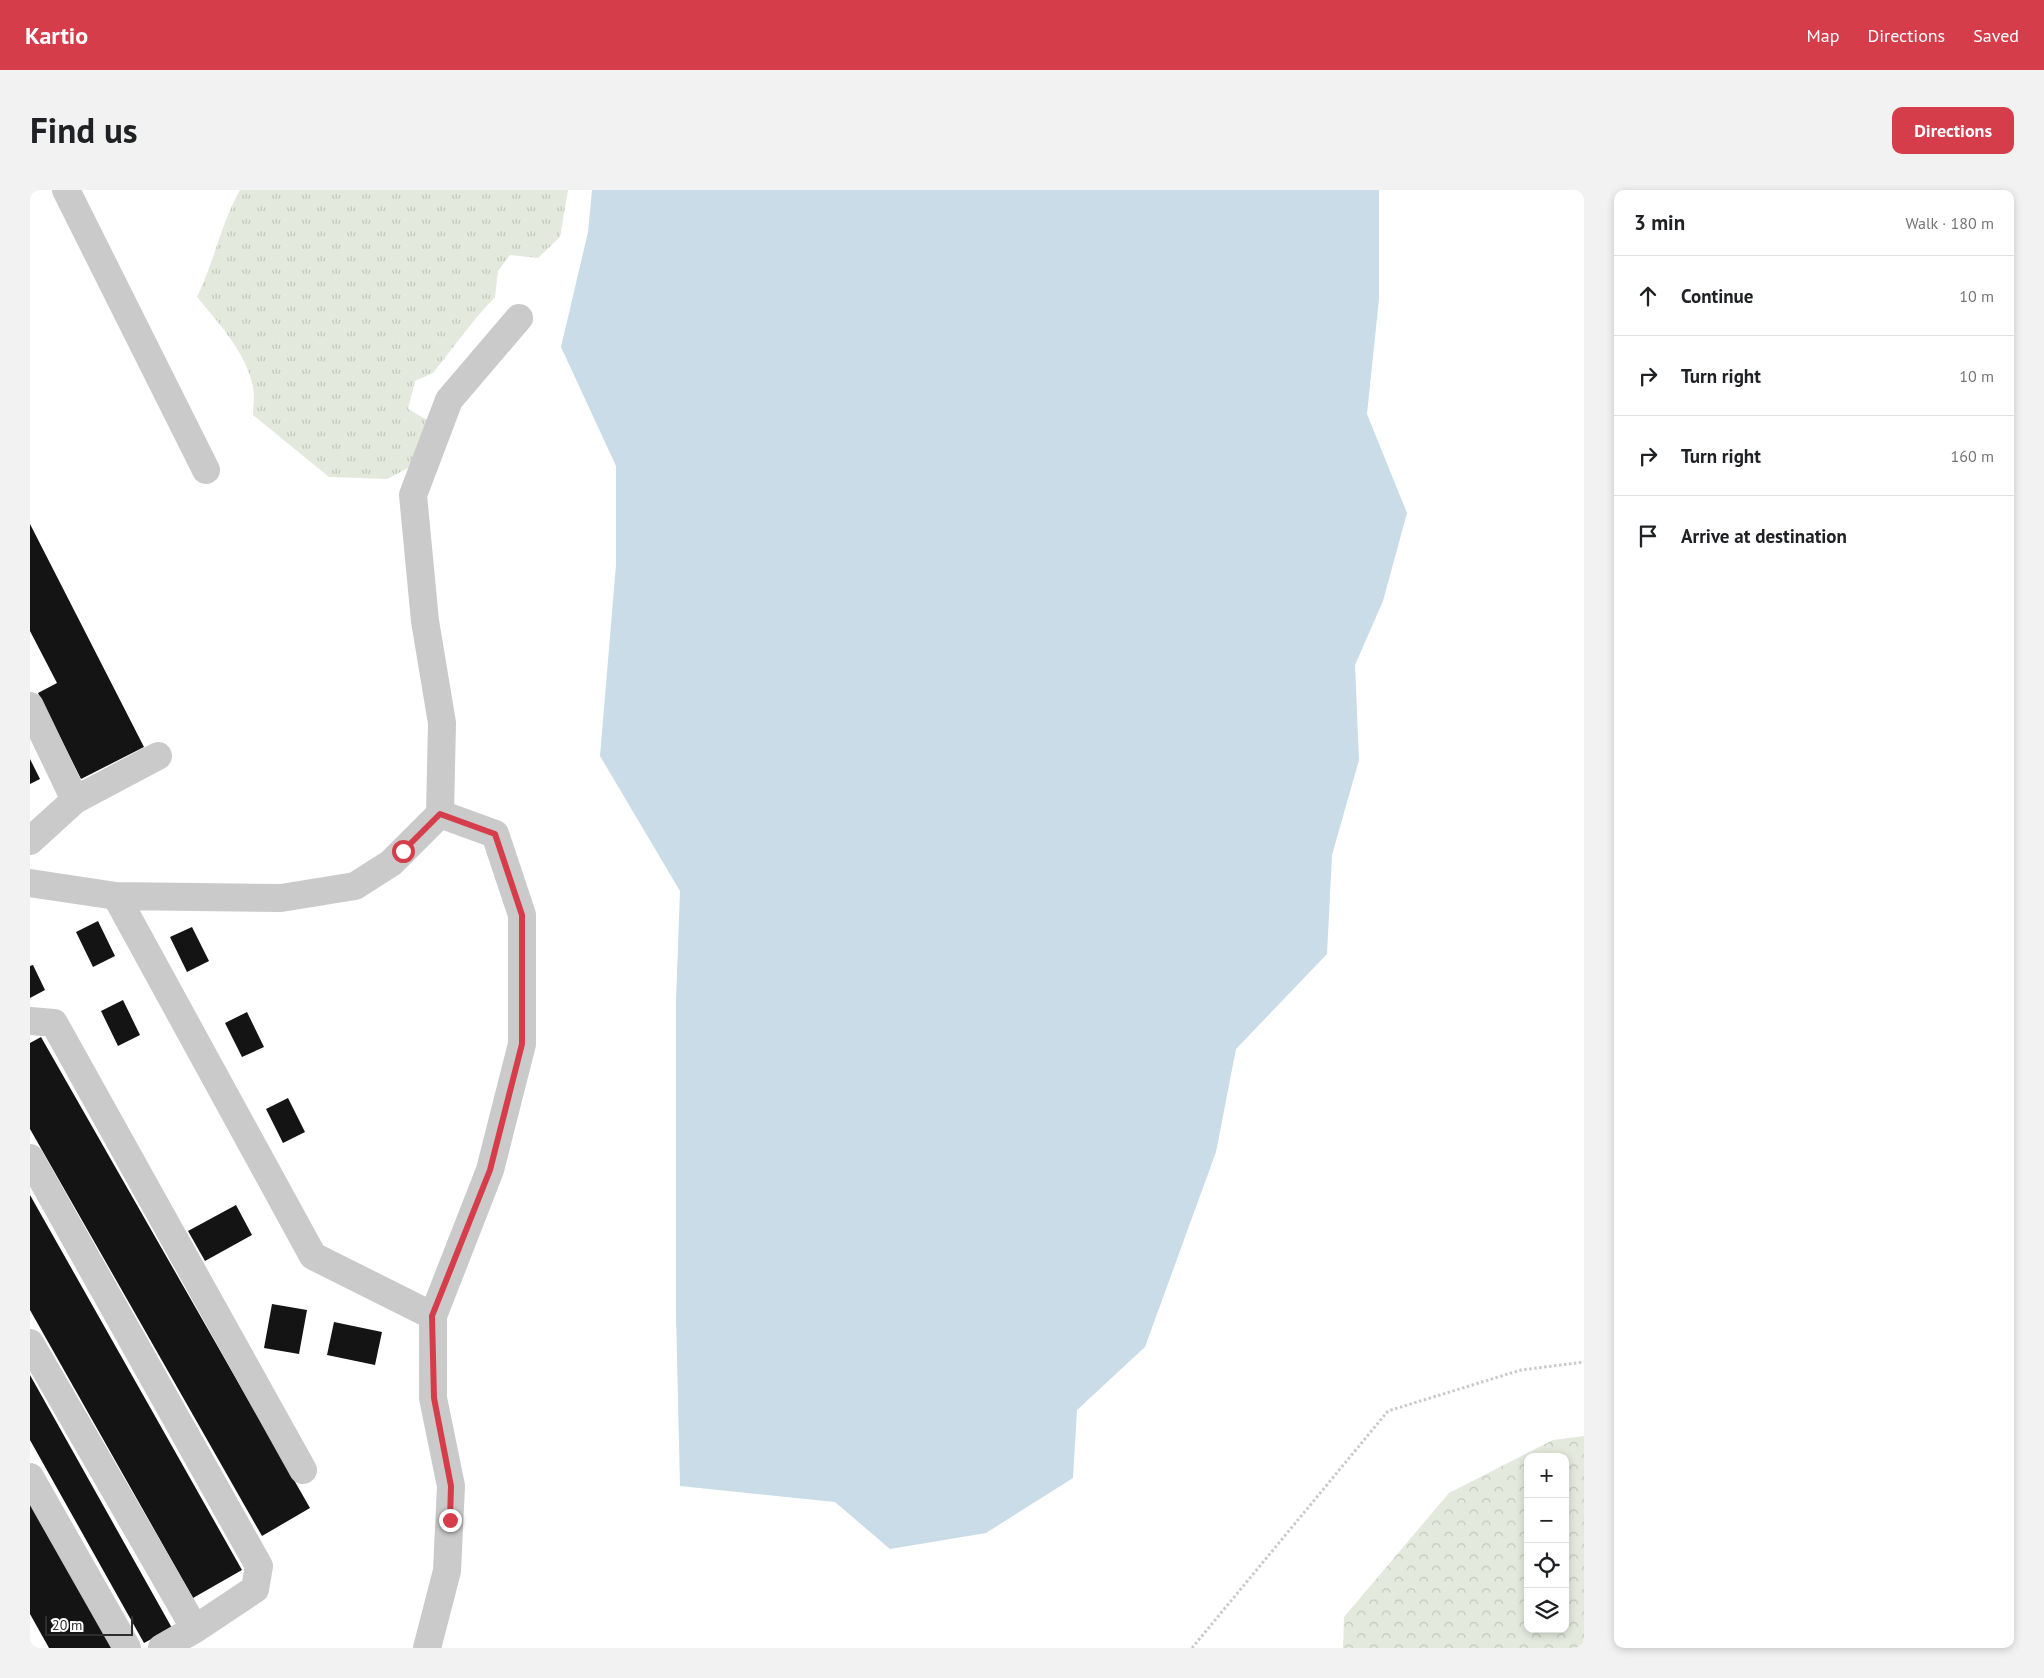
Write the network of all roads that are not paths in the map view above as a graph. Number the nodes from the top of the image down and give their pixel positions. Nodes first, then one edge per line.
1 (66, 190) edge
2 (519, 318) dead end
3 (206, 470) dead end
4 (30, 706) edge
5 (158, 756) dead end
6 (75, 800) junction
7 (440, 814) junction
8 (30, 841) edge
9 (30, 883) edge
10 (116, 896) junction
11 (30, 1021) edge
12 (30, 1158) edge
13 (432, 1316) junction
14 (30, 1343) edge
15 (303, 1470) dead end
16 (30, 1477) edge
17 (195, 1629) junction
18 (126, 1648) edge
19 (162, 1648) edge
20 (427, 1648) edge

1 - 3 lane
2 - 7 lane
4 - 6 lane
5 - 6 lane
6 - 8 lane
7 - 10 lane
7 - 13 lane
9 - 10 lane
10 - 13 lane
11 - 15 lane
12 - 17 lane
13 - 20 lane
14 - 17 lane
16 - 18 lane
17 - 19 lane

